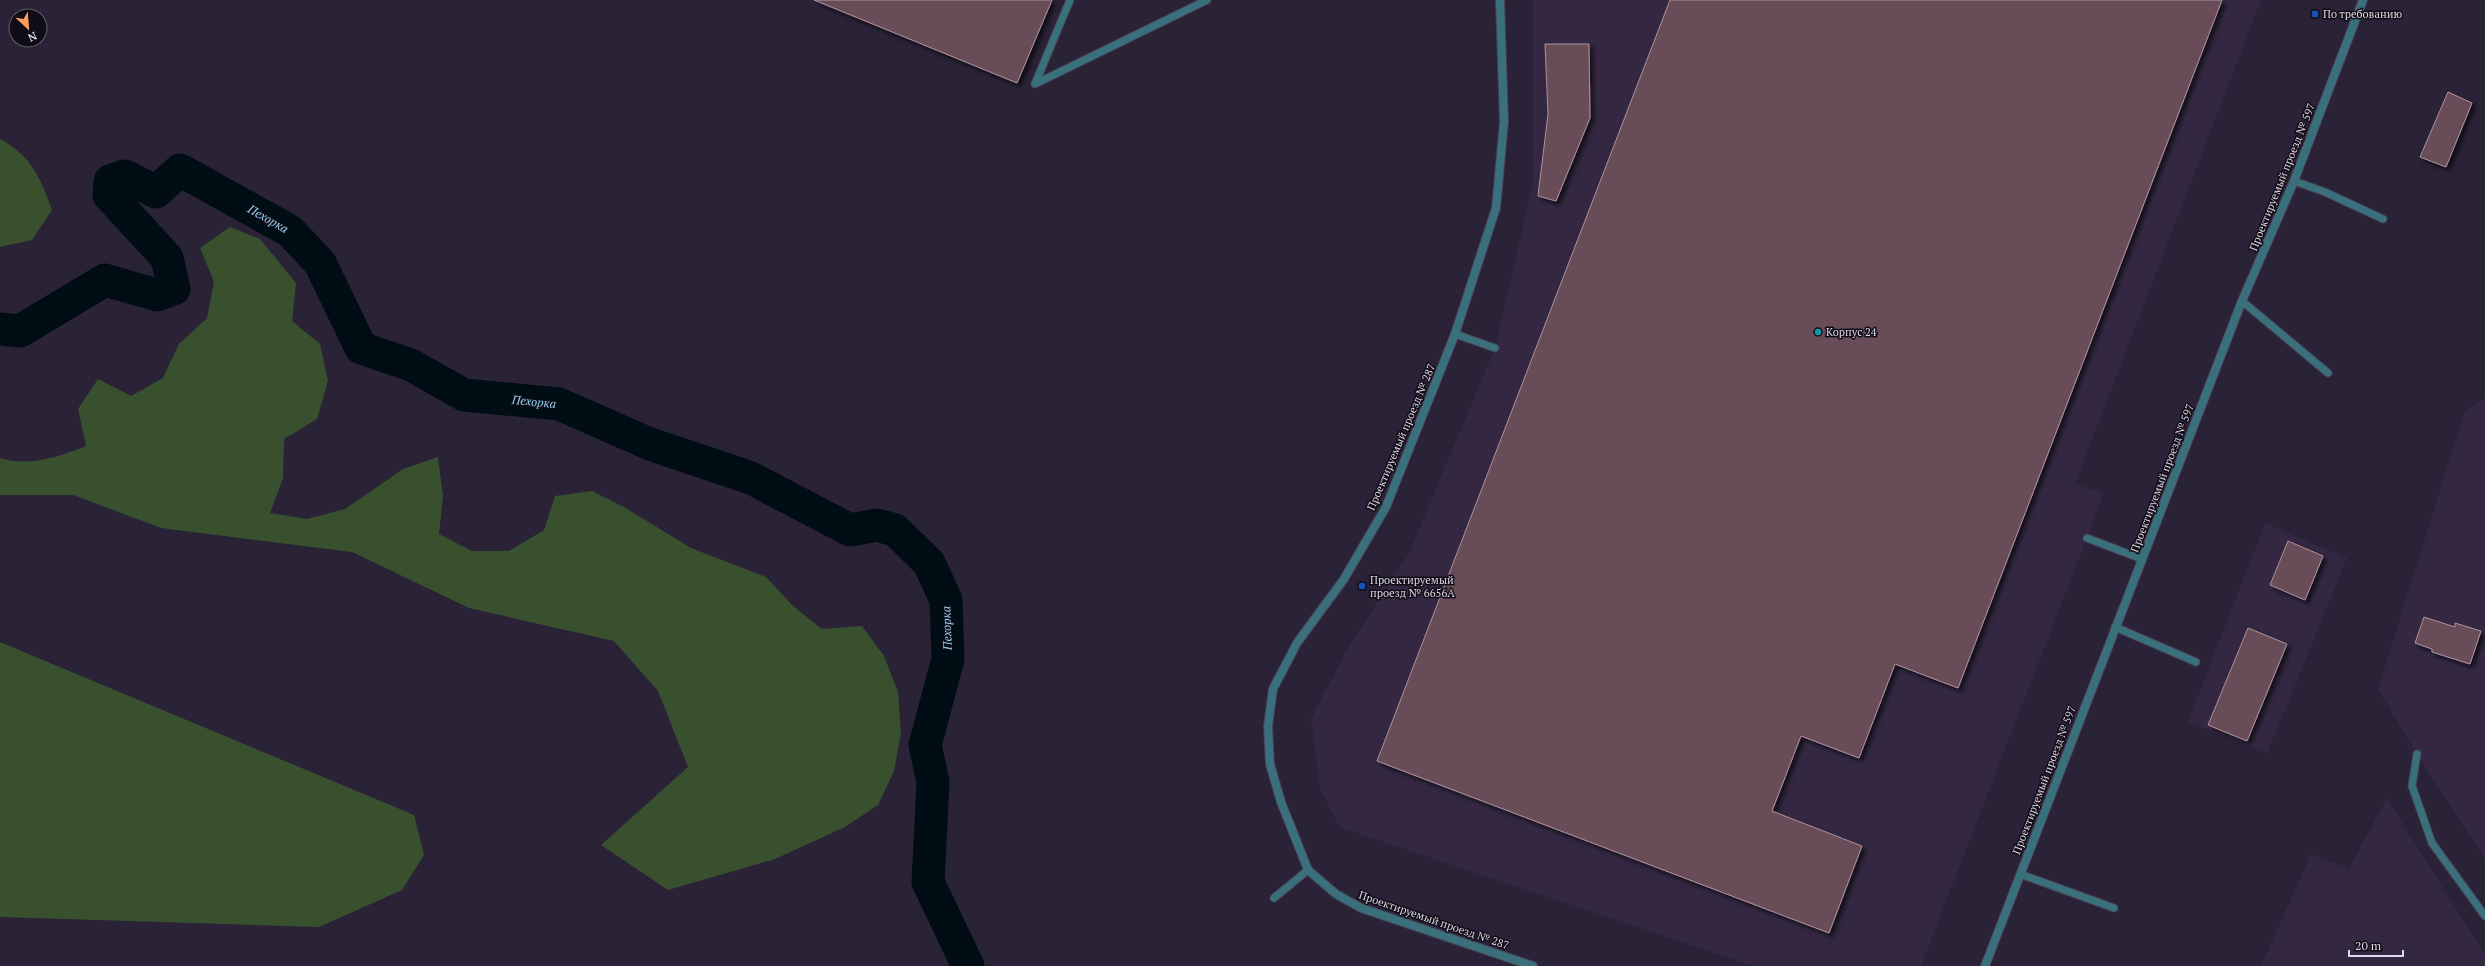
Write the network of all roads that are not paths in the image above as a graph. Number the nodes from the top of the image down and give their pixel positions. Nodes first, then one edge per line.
1 (1070, 0) edge
2 (1207, 0) edge
3 (1500, 0) edge
4 (2363, 0) edge
5 (2294, 181) junction
6 (2383, 219) dead end
7 (2242, 301) junction
8 (1455, 334) junction
9 (1495, 348) dead end
10 (2328, 373) dead end
11 (2087, 538) dead end
12 (2142, 559) junction
13 (2115, 627) junction
14 (2196, 662) dead end
15 (2417, 754) dead end
16 (1308, 870) junction
17 (2020, 874) junction
18 (1274, 898) dead end
19 (2114, 908) dead end
20 (2485, 916) edge
21 (1534, 966) edge
22 (1985, 966) edge

1 - 2 lane
3 - 8 street, Проектируемый проезд № 287
4 - 5 street, Проектируемый проезд № 597
5 - 6 lane
5 - 7 street, Проектируемый проезд № 597
7 - 10 lane
7 - 12 street, Проектируемый проезд № 597
8 - 9 lane
8 - 16 street, Проектируемый проезд № 287
11 - 12 lane
12 - 13 street, Проектируемый проезд № 597
13 - 14 lane
13 - 17 street, Проектируемый проезд № 597
15 - 20 lane
16 - 18 lane
16 - 21 street, Проектируемый проезд № 287
17 - 19 lane
17 - 22 street, Проектируемый проезд № 597

